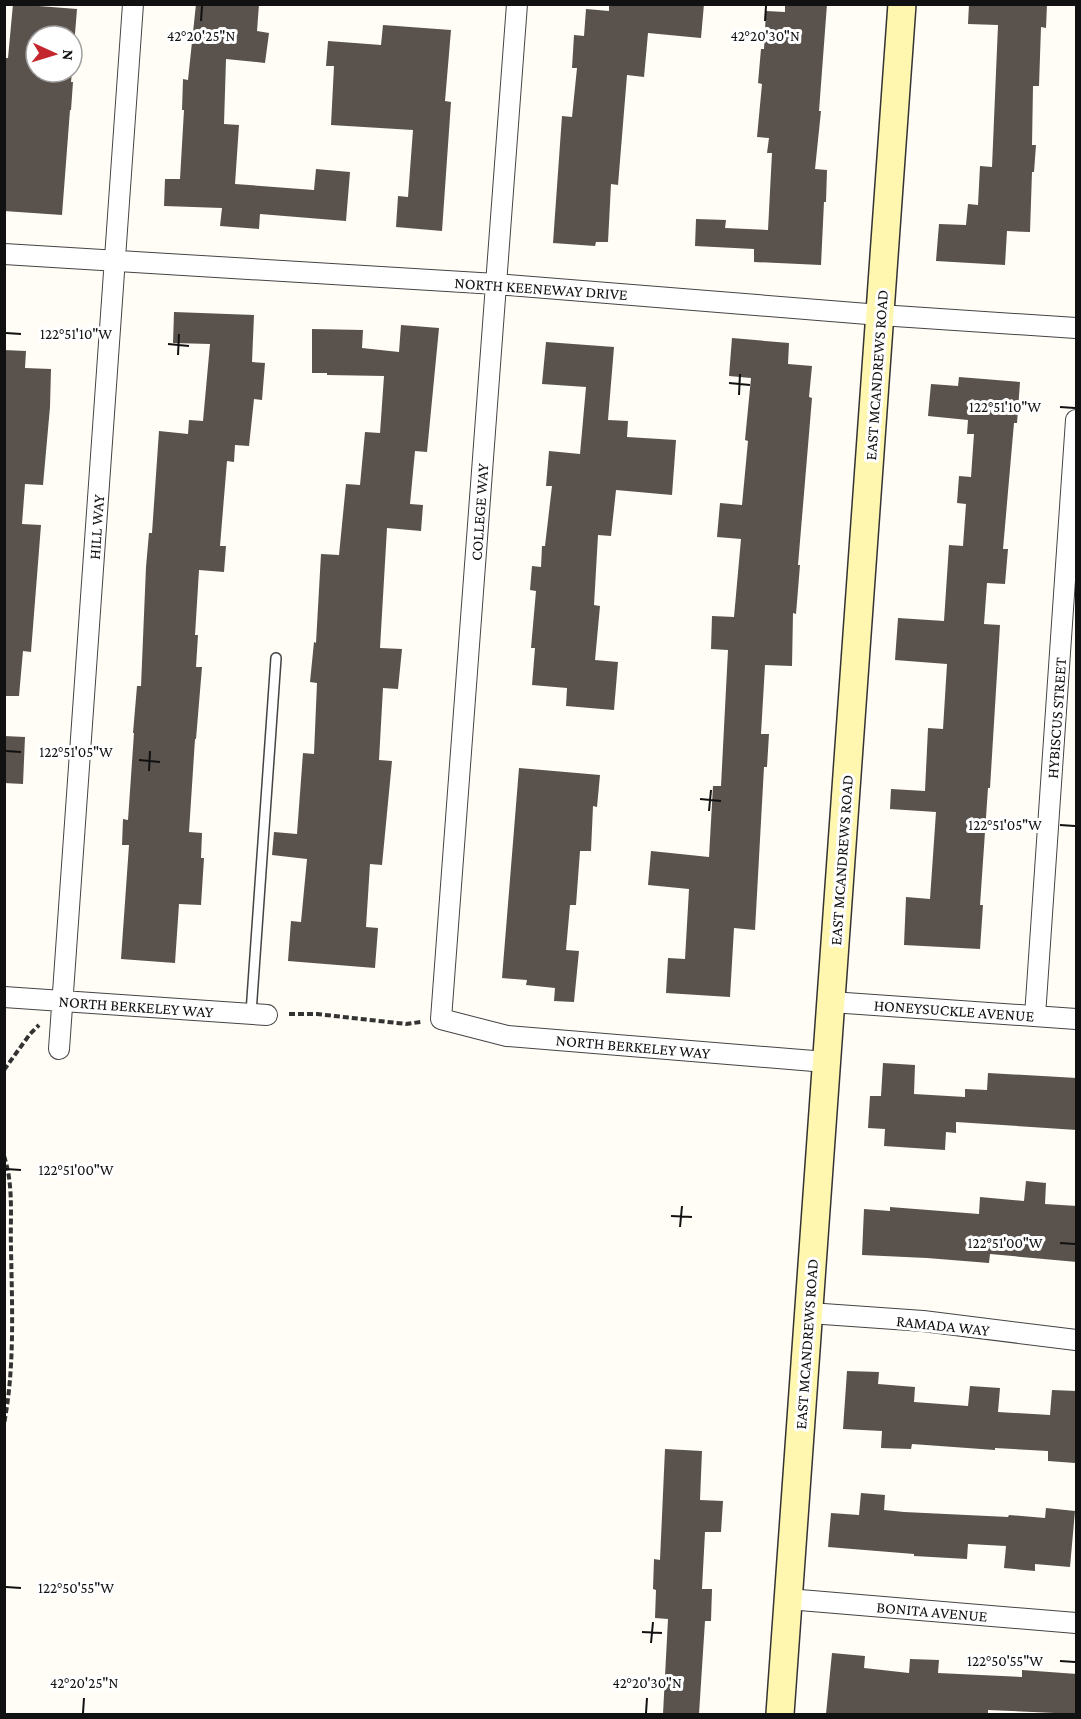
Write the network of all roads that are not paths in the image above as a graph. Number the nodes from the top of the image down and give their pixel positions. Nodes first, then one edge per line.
1 (133, 4) edge
2 (517, 4) edge
3 (902, 4) edge
4 (4, 254) edge
5 (114, 261) junction
6 (496, 284) junction
7 (880, 315) junction
8 (1077, 328) edge
9 (1077, 420) edge
10 (276, 658) dead end
11 (4, 997) edge
12 (62, 1001) junction
13 (831, 1002) junction
14 (259, 1014) joint
15 (1035, 1016) junction
16 (441, 1019) joint
17 (1077, 1019) edge
18 (59, 1049) dead end
19 (826, 1062) junction
20 (809, 1313) junction
21 (1077, 1340) edge
22 (788, 1599) junction
23 (1077, 1623) edge
24 (780, 1714) edge

1 - 5 street, HILL WAY
2 - 6 street, COLLEGE WAY
3 - 7 main road, EAST MCANDREWS ROAD
4 - 5 street, NORTH KEENEWAY DRIVE
5 - 6 street, NORTH KEENEWAY DRIVE
5 - 12 street, HILL WAY
6 - 7 street, NORTH KEENEWAY DRIVE
6 - 16 street, COLLEGE WAY
7 - 8 street, NORTH KEENEWAY DRIVE
7 - 13 main road, EAST MCANDREWS ROAD
9 - 15 street, HYBISCUS STREET
10 - 14 lane
11 - 12 street, NORTH BERKELEY WAY
12 - 14 street, NORTH BERKELEY WAY
12 - 18 street, HILL WAY
13 - 15 street, HONEYSUCKLE AVENUE
13 - 19 main road, EAST MCANDREWS ROAD
15 - 17 street, HONEYSUCKLE AVENUE
16 - 19 street, NORTH BERKELEY WAY
19 - 20 main road, EAST MCANDREWS ROAD
20 - 21 street, RAMADA WAY
20 - 22 main road, EAST MCANDREWS ROAD
22 - 23 street, BONITA AVENUE
22 - 24 main road, EAST MCANDREWS ROAD

